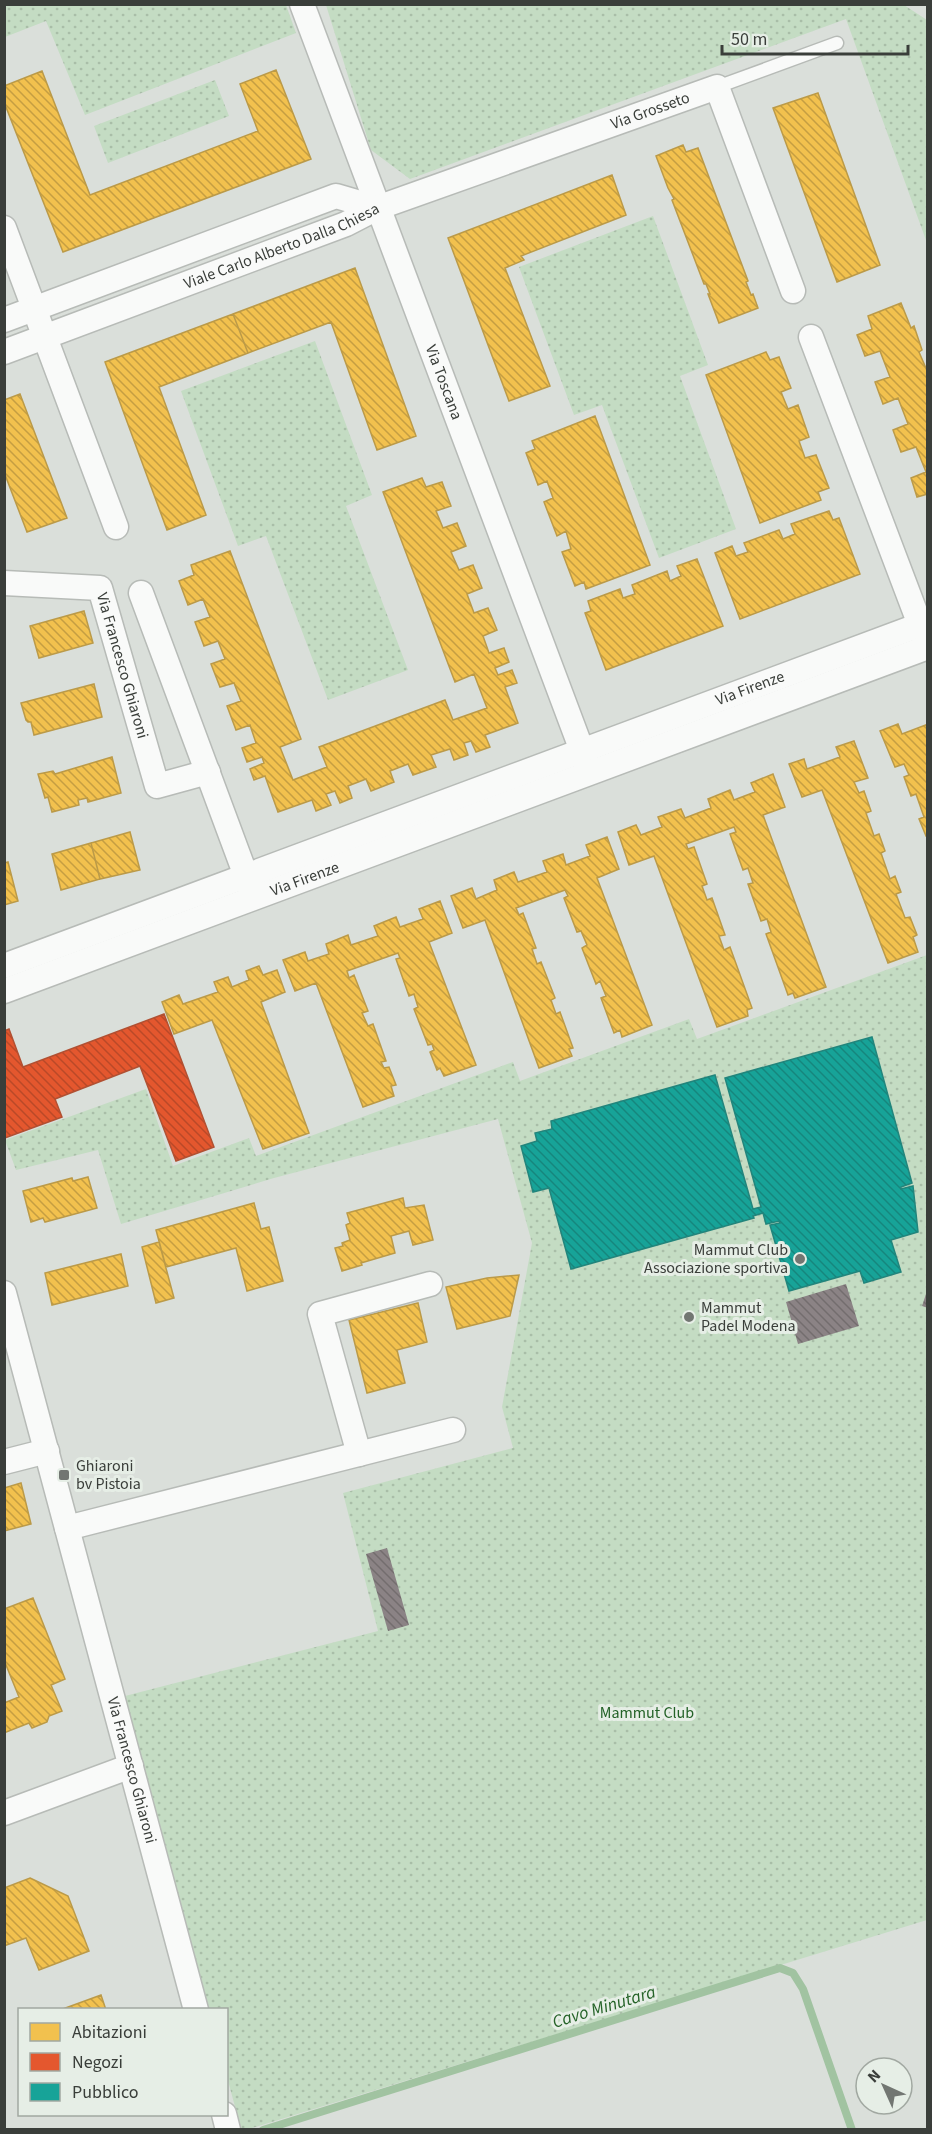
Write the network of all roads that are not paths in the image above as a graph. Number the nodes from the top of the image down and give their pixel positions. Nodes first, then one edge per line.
1 (301, 7) edge
2 (837, 43) dead end
3 (717, 87) junction
4 (377, 208) junction
5 (4, 228) edge
6 (794, 291) dead end
7 (34, 308) junction
8 (4, 320) edge
9 (45, 337) junction
10 (811, 337) dead end
11 (4, 352) edge
12 (116, 527) dead end
13 (4, 583) edge
14 (141, 593) dead end
15 (925, 635) edge
16 (586, 761) junction
17 (207, 772) junction
18 (250, 887) junction
19 (4, 966) edge
20 (4, 991) edge
21 (430, 1284) dead end
22 (4, 1293) edge
23 (453, 1430) dead end
24 (47, 1451) junction
25 (359, 1454) junction
26 (4, 1462) edge
27 (67, 1528) junction
28 (131, 1766) junction
29 (4, 1813) edge
30 (195, 2008) edge

1 - 4 street, Via Toscana
2 - 3 lane
3 - 4 street, Via Grosseto
3 - 6 street
4 - 7 street, Viale Carlo Alberto Dalla Chiesa
4 - 9 street, Viale Carlo Alberto Dalla Chiesa
4 - 16 street, Via Toscana
5 - 7 street
7 - 8 street, Viale Carlo Alberto Dalla Chiesa
7 - 9 street
9 - 11 street, Viale Carlo Alberto Dalla Chiesa
9 - 12 street
10 - 15 street, Via Firenze
13 - 17 street, Via Francesco Ghiaroni
14 - 17 street, Via Firenze
15 - 16 street, Via Firenze
16 - 18 street, Via Firenze
17 - 18 street, Via Firenze
18 - 19 street, Via Firenze
18 - 20 street, Via Firenze
21 - 25 street
22 - 24 street, Via Francesco Ghiaroni
23 - 25 street
24 - 26 street
24 - 27 street, Via Francesco Ghiaroni
25 - 27 street
27 - 28 street, Via Francesco Ghiaroni
28 - 29 street
28 - 30 street, Via Francesco Ghiaroni

